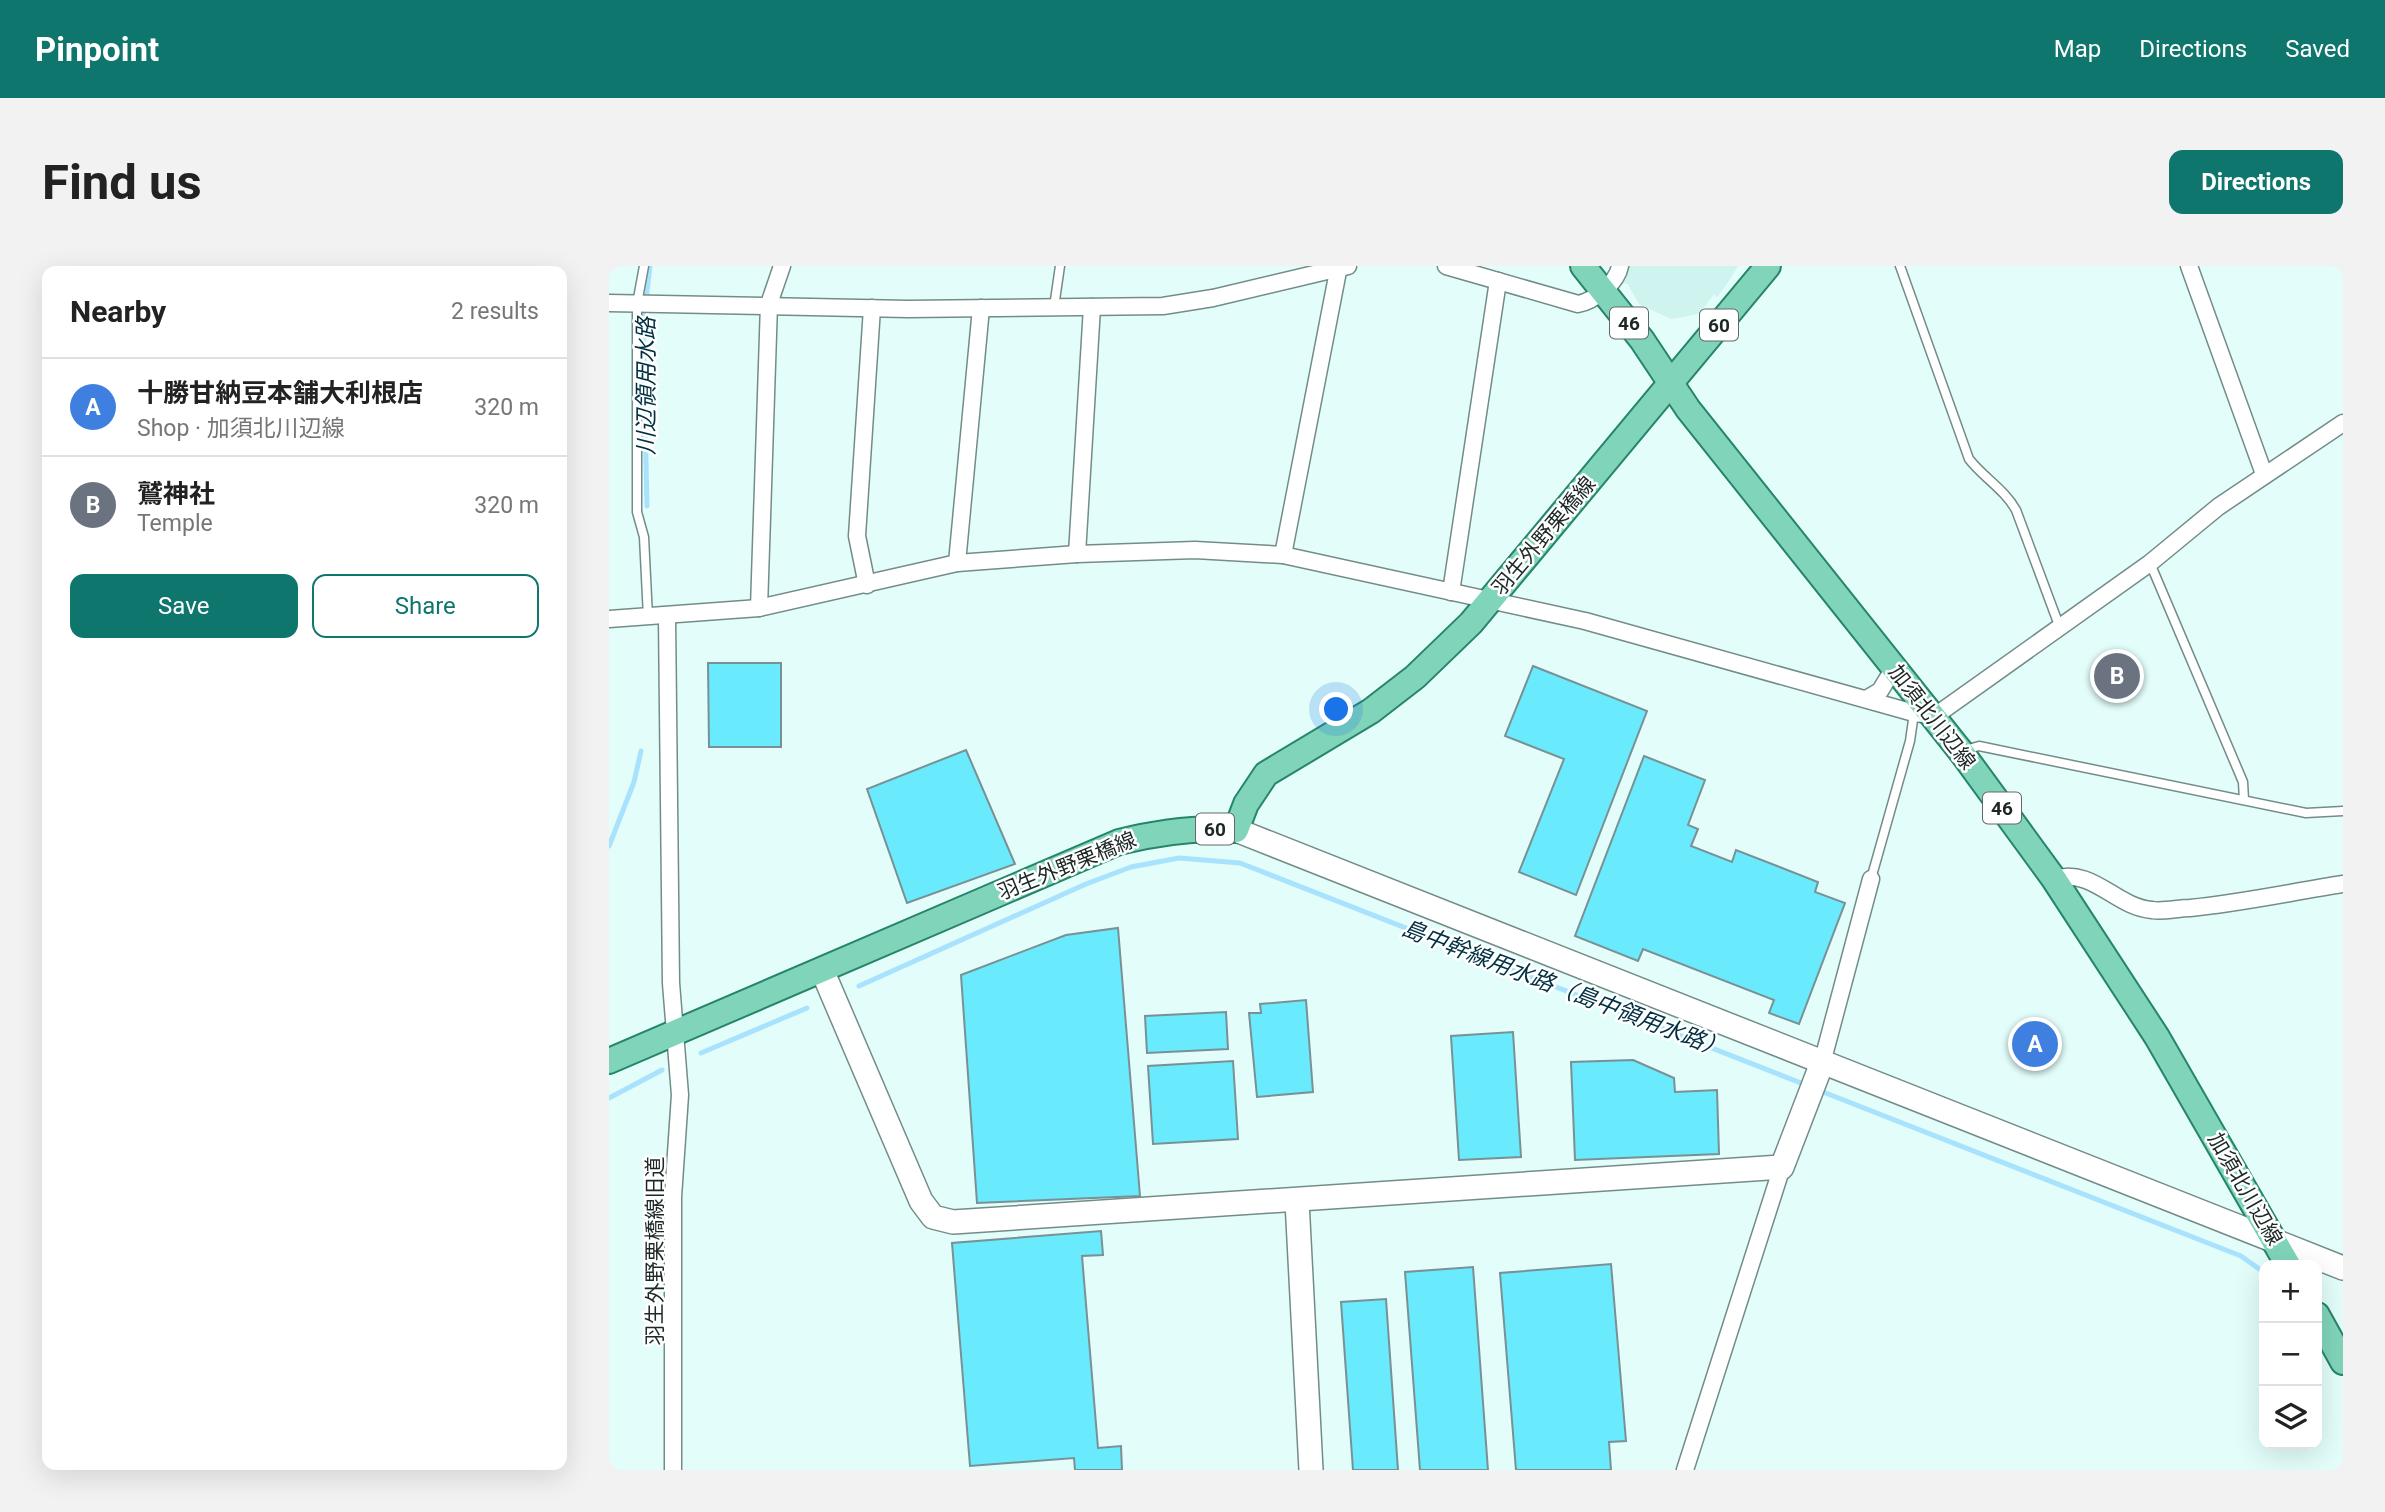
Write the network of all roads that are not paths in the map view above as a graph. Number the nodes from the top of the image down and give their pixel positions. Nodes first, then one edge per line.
1 (644, 266) edge
2 (782, 266) edge
3 (1060, 266) edge
4 (1445, 266) edge
5 (1583, 266) edge
6 (1620, 266) edge
7 (1768, 266) edge
8 (1900, 266) edge
9 (2189, 266) edge
10 (1342, 267) edge
11 (1498, 281) junction
12 (1603, 290) junction
13 (609, 303) edge
14 (644, 304) junction
15 (769, 304) junction
16 (1054, 307) junction
17 (1092, 307) junction
18 (872, 308) junction
19 (981, 308) junction
20 (1670, 384) junction
21 (2342, 426) edge
22 (2264, 474) junction
23 (1077, 554) junction
24 (1283, 555) junction
25 (957, 563) junction
26 (2150, 563) junction
27 (867, 585) junction
28 (1451, 592) junction
29 (1491, 600) junction
30 (759, 608) junction
31 (648, 617) junction
32 (667, 617) junction
33 (609, 619) edge
34 (2060, 628) junction
35 (1894, 668) junction
36 (1868, 698) junction
37 (1923, 714) junction
38 (1962, 753) junction
39 (2244, 800) junction
40 (2343, 811) edge
41 (1236, 830) junction
42 (1871, 879) joint
43 (2054, 879) junction
44 (2343, 884) edge
45 (822, 970) junction
46 (675, 1032) junction
47 (609, 1061) edge
48 (1822, 1063) junction
49 (1782, 1167) junction
50 (1297, 1201) junction
51 (2275, 1242) junction
52 (2285, 1260) edge
53 (2343, 1268) edge
54 (2321, 1323) edge
55 (2343, 1362) edge
56 (673, 1470) edge
57 (1311, 1470) edge
58 (1685, 1470) edge

1 - 14 lane
2 - 15 street
3 - 16 lane
4 - 11 street
5 - 12 main road, 加須北川辺線 / 46
6 - 12 street
7 - 20 main road, 羽生外野栗橋線 / 60
8 - 34 lane
9 - 22 street
10 - 17 street
10 - 24 street
11 - 12 street
11 - 28 street
12 - 20 main road, 加須北川辺線 / 46
13 - 14 street
14 - 15 street
14 - 31 lane
15 - 18 street
15 - 30 street
16 - 17 street
16 - 19 street
17 - 23 street
18 - 19 street
18 - 27 street
19 - 25 street
20 - 29 main road, 羽生外野栗橋線 / 60
20 - 35 main road, 加須北川辺線 / 46
21 - 22 street
22 - 26 street
23 - 24 street
23 - 25 street
24 - 28 street
25 - 27 street
26 - 34 street
26 - 39 lane
27 - 30 street
28 - 29 street
29 - 36 street
29 - 41 main road, 羽生外野栗橋線 / 60
30 - 32 street
31 - 32 street
31 - 33 street
32 - 46 street, 羽生外野栗橋線旧道
34 - 37 street
35 - 36 street
35 - 37 main road, 加須北川辺線 / 46
36 - 37 street
37 - 38 main road, 加須北川辺線 / 46
37 - 42 lane
38 - 39 lane
38 - 43 main road, 加須北川辺線 / 46
39 - 40 lane
41 - 45 main road, 羽生外野栗橋線 / 60
41 - 48 street
42 - 48 street
43 - 44 street
43 - 51 main road, 加須北川辺線 / 46
45 - 46 main road, 羽生外野栗橋線 / 60
45 - 50 street
46 - 47 main road, 羽生外野栗橋線 / 60
46 - 56 street, 羽生外野栗橋線旧道
48 - 49 street
48 - 51 street
49 - 50 street
49 - 58 street
50 - 57 street
51 - 52 main road, 加須北川辺線 / 46
51 - 53 street
54 - 55 main road

